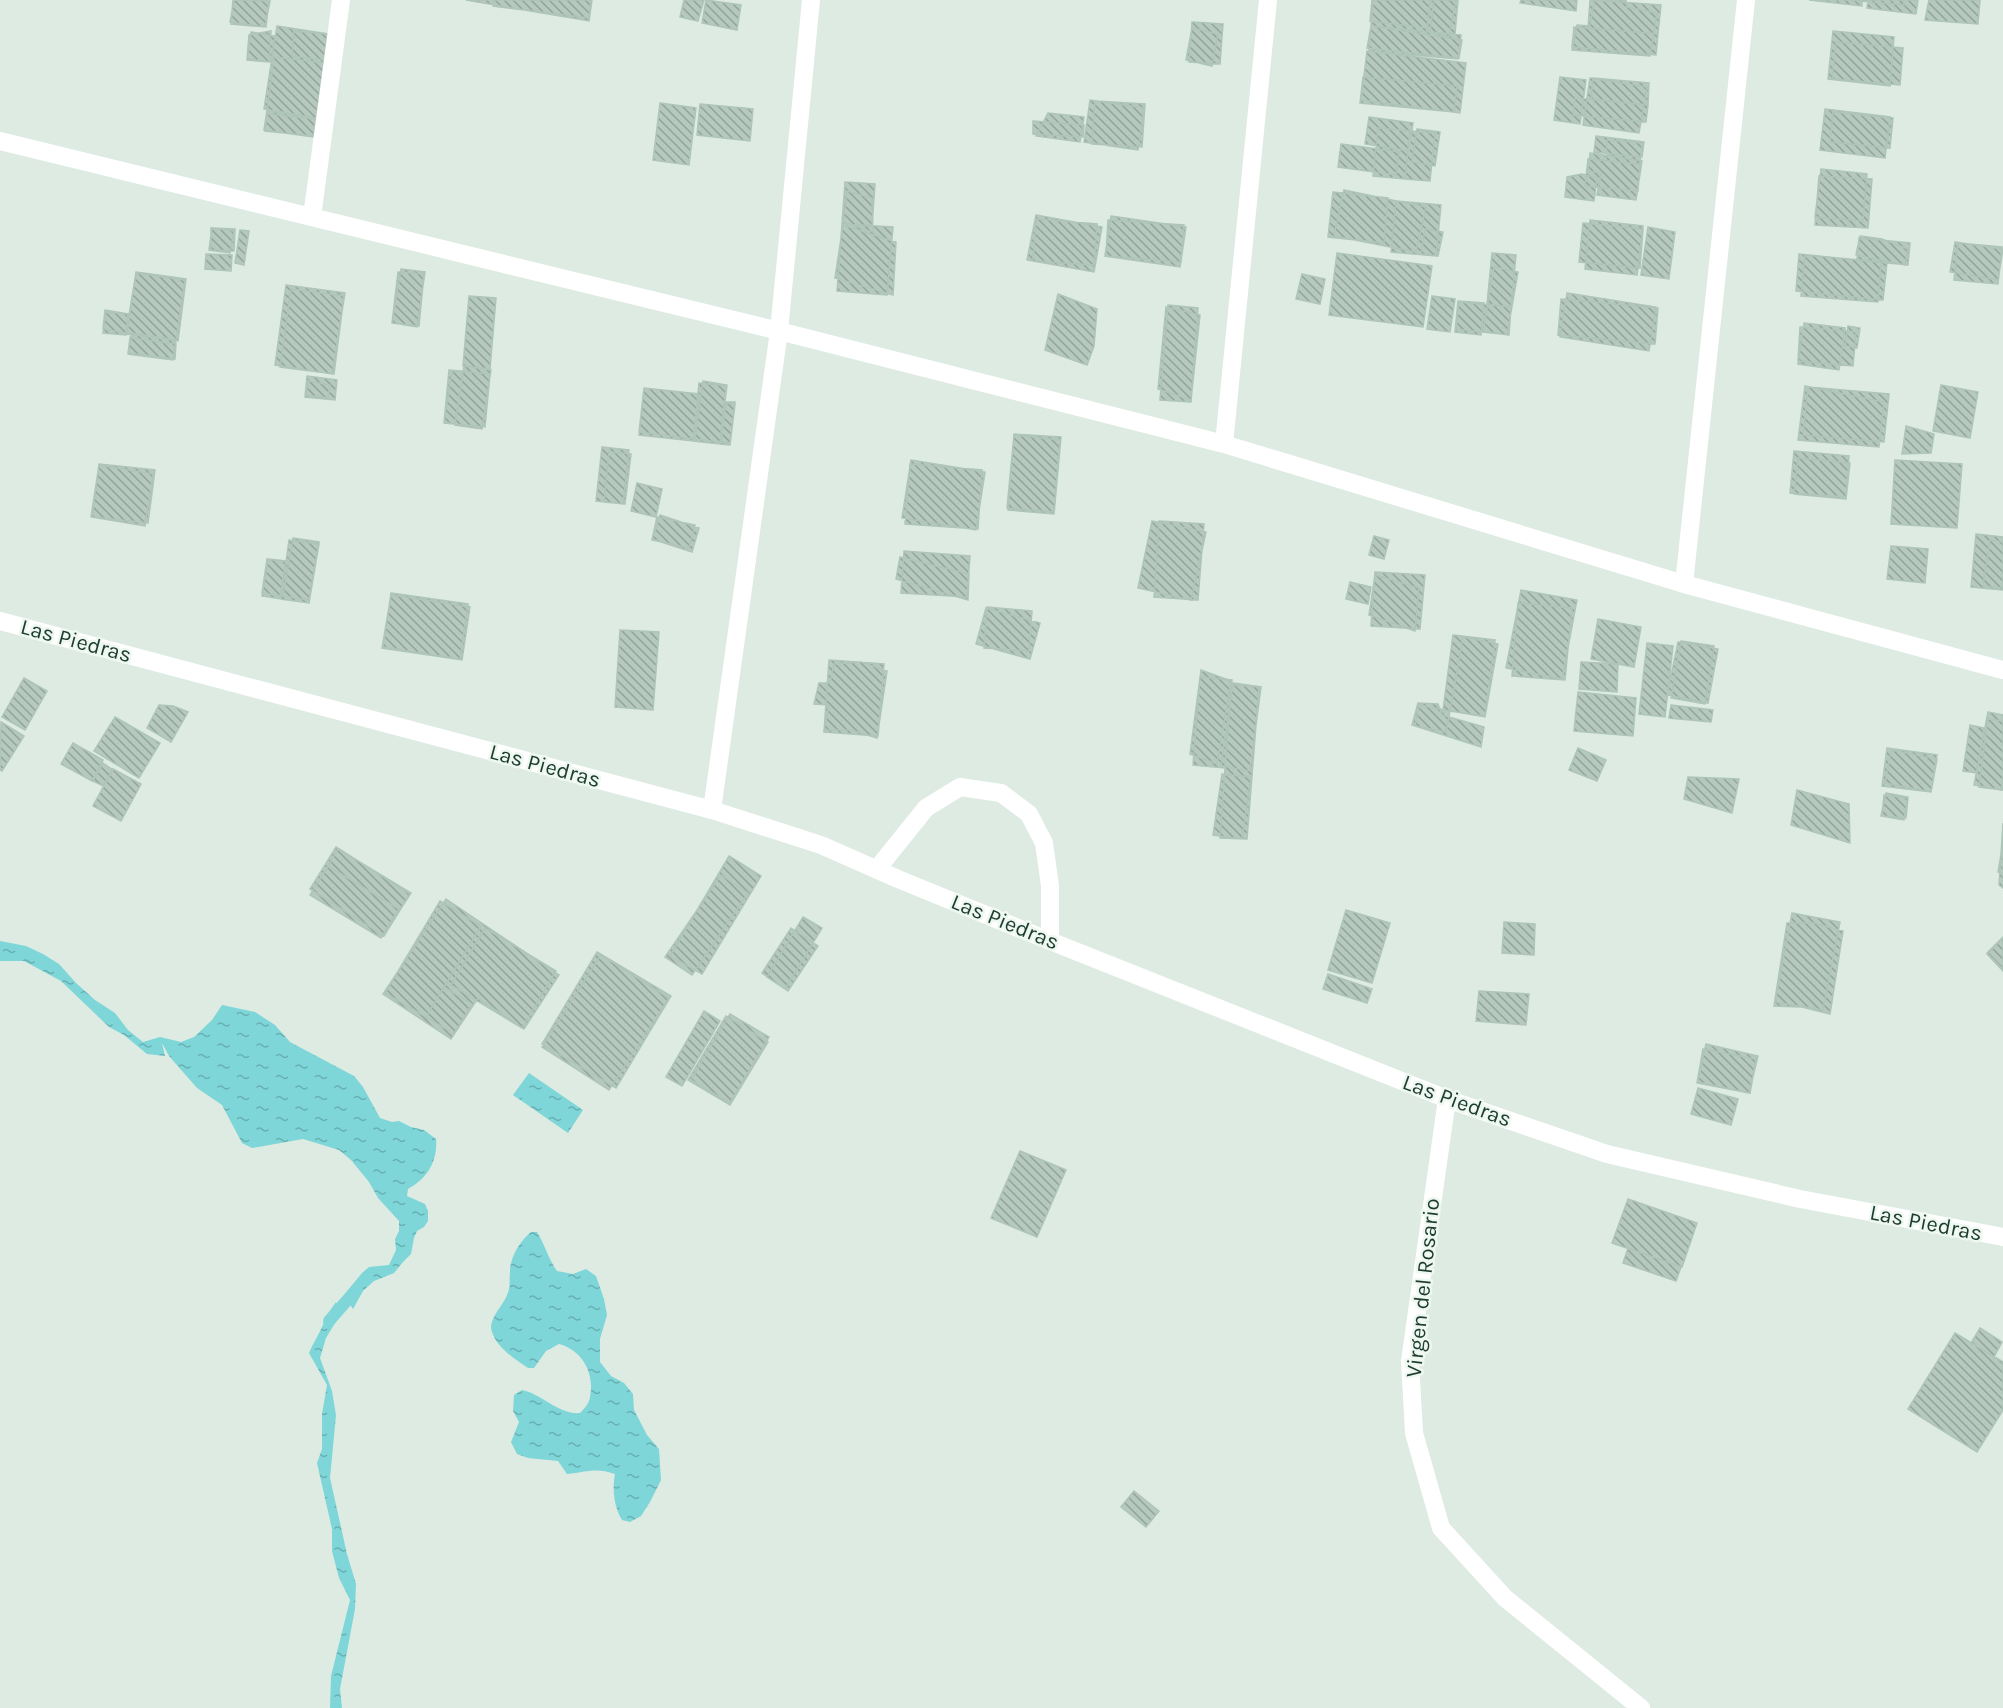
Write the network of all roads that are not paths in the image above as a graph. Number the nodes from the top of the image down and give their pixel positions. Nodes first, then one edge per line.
1 (340, 0) edge
2 (811, 0) edge
3 (1268, 0) edge
4 (1746, 0) edge
5 (0, 141) edge
6 (312, 217) junction
7 (779, 331) junction
8 (1224, 444) junction
9 (1684, 584) junction
10 (0, 621) edge
11 (2003, 670) edge
12 (712, 810) junction
13 (877, 869) junction
14 (1050, 941) junction
15 (1447, 1099) junction
16 (2003, 1238) edge
17 (1641, 1708) edge

1 - 6 street
2 - 7 street
3 - 8 street
4 - 9 street
5 - 6 street
6 - 7 street
7 - 8 street
7 - 12 street
8 - 9 street
9 - 11 street
10 - 12 street, Las Piedras
12 - 13 street, Las Piedras
13 - 14 street, Las Piedras
13 - 14 street
14 - 15 street, Las Piedras
15 - 16 street, Las Piedras
15 - 17 street, Virgen del Rosario

